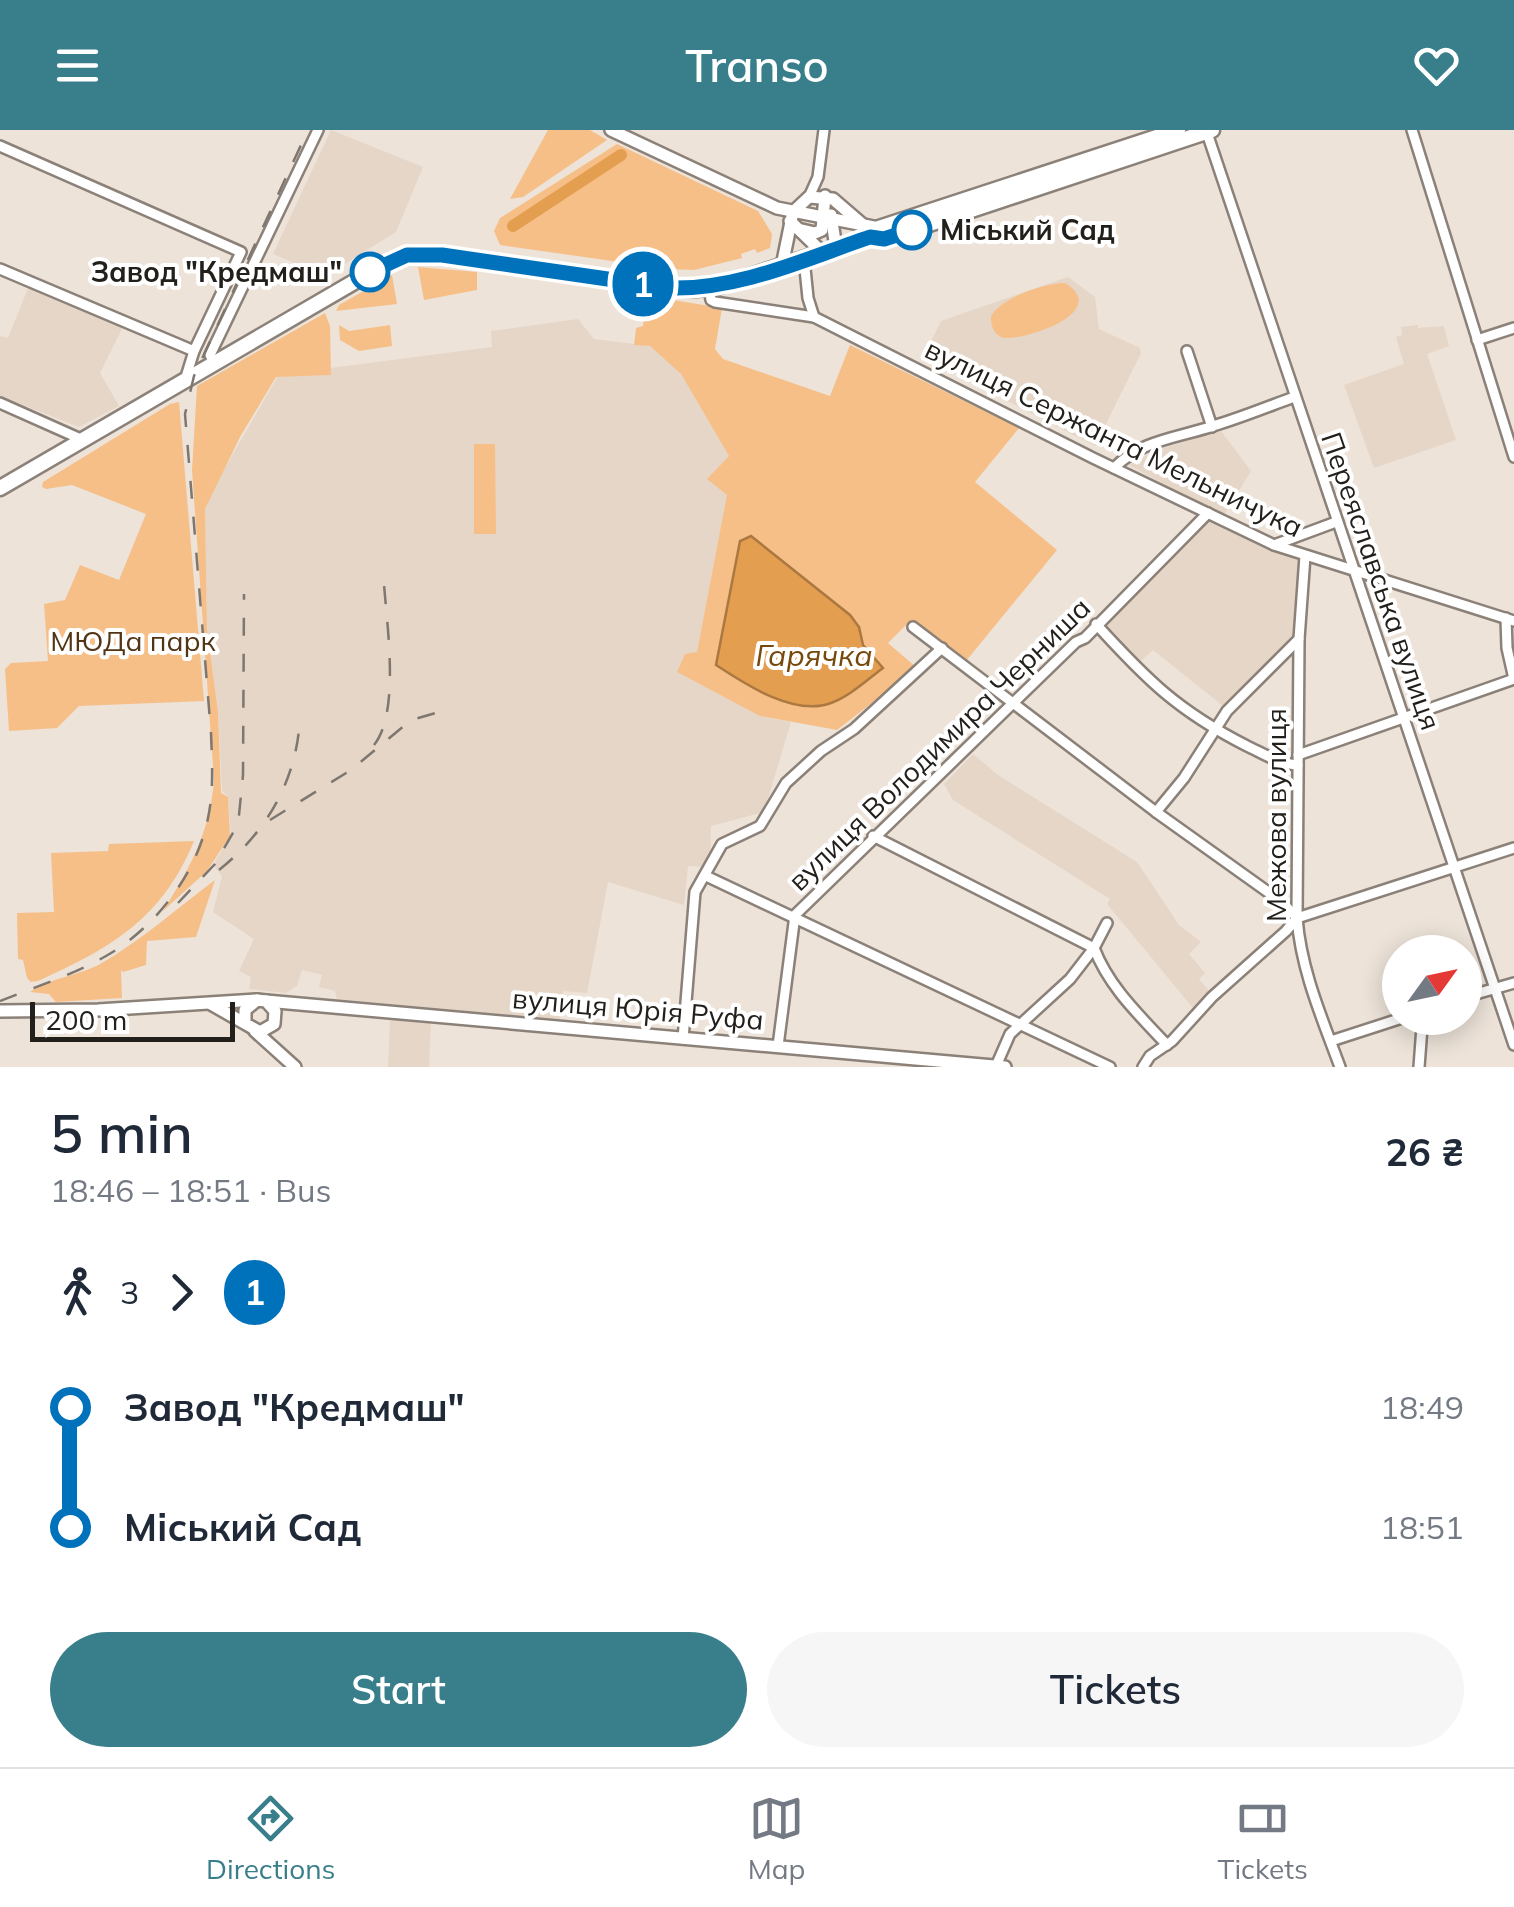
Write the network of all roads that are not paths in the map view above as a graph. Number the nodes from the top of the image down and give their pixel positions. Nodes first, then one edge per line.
1 (318, 130) edge
2 (612, 130) edge
3 (824, 130) edge
4 (1178, 130) edge
5 (1412, 130) edge
6 (1208, 131) edge
7 (0, 146) edge
8 (818, 178) junction
9 (826, 196) junction
10 (810, 197) junction
11 (825, 220) junction
12 (798, 224) junction
13 (872, 230) junction
14 (829, 251) junction
15 (804, 259) junction
16 (782, 266) junction
17 (0, 269) edge
18 (709, 287) junction
19 (814, 317) junction
20 (1514, 328) edge
21 (1477, 340) junction
22 (194, 351) junction
23 (1187, 351) dead end
24 (214, 364) junction
25 (185, 381) junction
26 (1294, 397) junction
27 (0, 403) edge
28 (1212, 427) junction
29 (83, 440) junction
30 (1514, 455) edge
31 (1114, 468) junction
32 (0, 488) edge
33 (1208, 514) junction
34 (1336, 522) junction
35 (1274, 544) junction
36 (1305, 556) junction
37 (1353, 571) junction
38 (1510, 620) edge
39 (1096, 624) junction
40 (913, 627) dead end
41 (1299, 639) junction
42 (942, 648) junction
43 (1514, 679) edge
44 (1014, 704) junction
45 (1403, 717) junction
46 (1216, 730) junction
47 (1298, 760) junction
48 (1156, 812) junction
49 (873, 836) junction
50 (1514, 848) edge
51 (1456, 868) junction
52 (706, 876) junction
53 (794, 915) junction
54 (1296, 918) junction
55 (1107, 922) dead end
56 (1094, 948) junction
57 (1514, 983) edge
58 (1496, 989) junction
59 (1482, 993) edge
60 (262, 1000) junction
61 (208, 1002) junction
62 (328, 1004) junction
63 (0, 1011) edge
64 (245, 1021) junction
65 (274, 1022) junction
66 (1018, 1023) junction
67 (1382, 1024) edge
68 (255, 1031) junction
69 (1422, 1035) edge
70 (683, 1039) junction
71 (1330, 1040) junction
72 (1167, 1045) junction
73 (1514, 1045) edge
74 (778, 1046) junction
75 (291, 1064) edge
76 (996, 1066) edge
77 (1005, 1067) edge
78 (1110, 1067) edge
79 (1143, 1067) edge
80 (1340, 1067) edge
81 (1420, 1067) edge

1 - 24 street
2 - 12 main road
3 - 8 street
4 - 13 highway
5 - 21 street
6 - 13 highway
6 - 26 street, Переяславська вулиця
7 - 22 street
8 - 9 street
8 - 10 street
9 - 10 main road
9 - 11 main road
9 - 13 main road
10 - 12 main road
11 - 12 main road
11 - 12 main road
11 - 13 main road
11 - 14 main road
12 - 14 main road
12 - 16 main road
13 - 14 highway
14 - 15 highway
15 - 16 highway
15 - 19 street
16 - 18 highway
17 - 22 street
18 - 19 street, вулиця Сержанта Мельничука
18 - 24 highway
19 - 31 street, вулиця Сержанта Мельничука
20 - 21 street
21 - 30 street
22 - 25 street
23 - 28 street
24 - 25 highway
25 - 29 highway
26 - 28 street
26 - 34 street, Переяславська вулиця
27 - 29 street
28 - 31 street
29 - 32 highway
31 - 33 street, вулиця Сержанта Мельничука
33 - 35 street, вулиця Сержанта Мельничука
33 - 39 street, вулиця Володимира Черниша
34 - 35 street
34 - 37 street, Переяславська вулиця
35 - 36 street, вулиця Сержанта Мельничука
36 - 37 street, вулиця Сержанта Мельничука
36 - 41 street, Межова вулиця
37 - 38 street, вулиця Сержанта Мельничука
37 - 45 street, Переяславська вулиця
38 - 43 street
39 - 44 street, вулиця Володимира Черниша
39 - 46 street
40 - 42 street
41 - 46 street
41 - 47 street, Межова вулиця
42 - 44 street
42 - 52 street
43 - 45 street
44 - 48 street
44 - 49 street, вулиця Володимира Черниша
45 - 47 street
45 - 51 street, Переяславська вулиця
46 - 47 street
46 - 48 street
47 - 54 street, Межова вулиця
48 - 54 street
49 - 53 street, вулиця Володимира Черниша
49 - 56 street
50 - 51 street
51 - 54 street
51 - 58 street, Переяславська вулиця
52 - 53 street
52 - 70 street
53 - 66 street
53 - 74 street, вулиця Володимира Черниша
54 - 71 street, Межова вулиця
54 - 72 street
55 - 56 street
56 - 66 street
56 - 72 street
57 - 58 street
58 - 59 street
58 - 73 street, Переяславська вулиця
60 - 61 main road, вулиця Юрія Руфа
60 - 62 main road, вулиця Юрія Руфа
60 - 64 main road
60 - 65 main road
61 - 63 main road, вулиця Юрія Руфа
61 - 64 main road
62 - 65 main road
62 - 70 main road, вулиця Юрія Руфа
64 - 68 main road
65 - 68 main road
65 - 75 main road
66 - 76 street
66 - 78 street
67 - 71 street
68 - 75 main road
69 - 81 street
70 - 74 main road, вулиця Юрія Руфа
71 - 80 street, Межова вулиця
72 - 79 street
74 - 76 main road, вулиця Юрія Руфа
76 - 77 main road, вулиця Юрія Руфа

